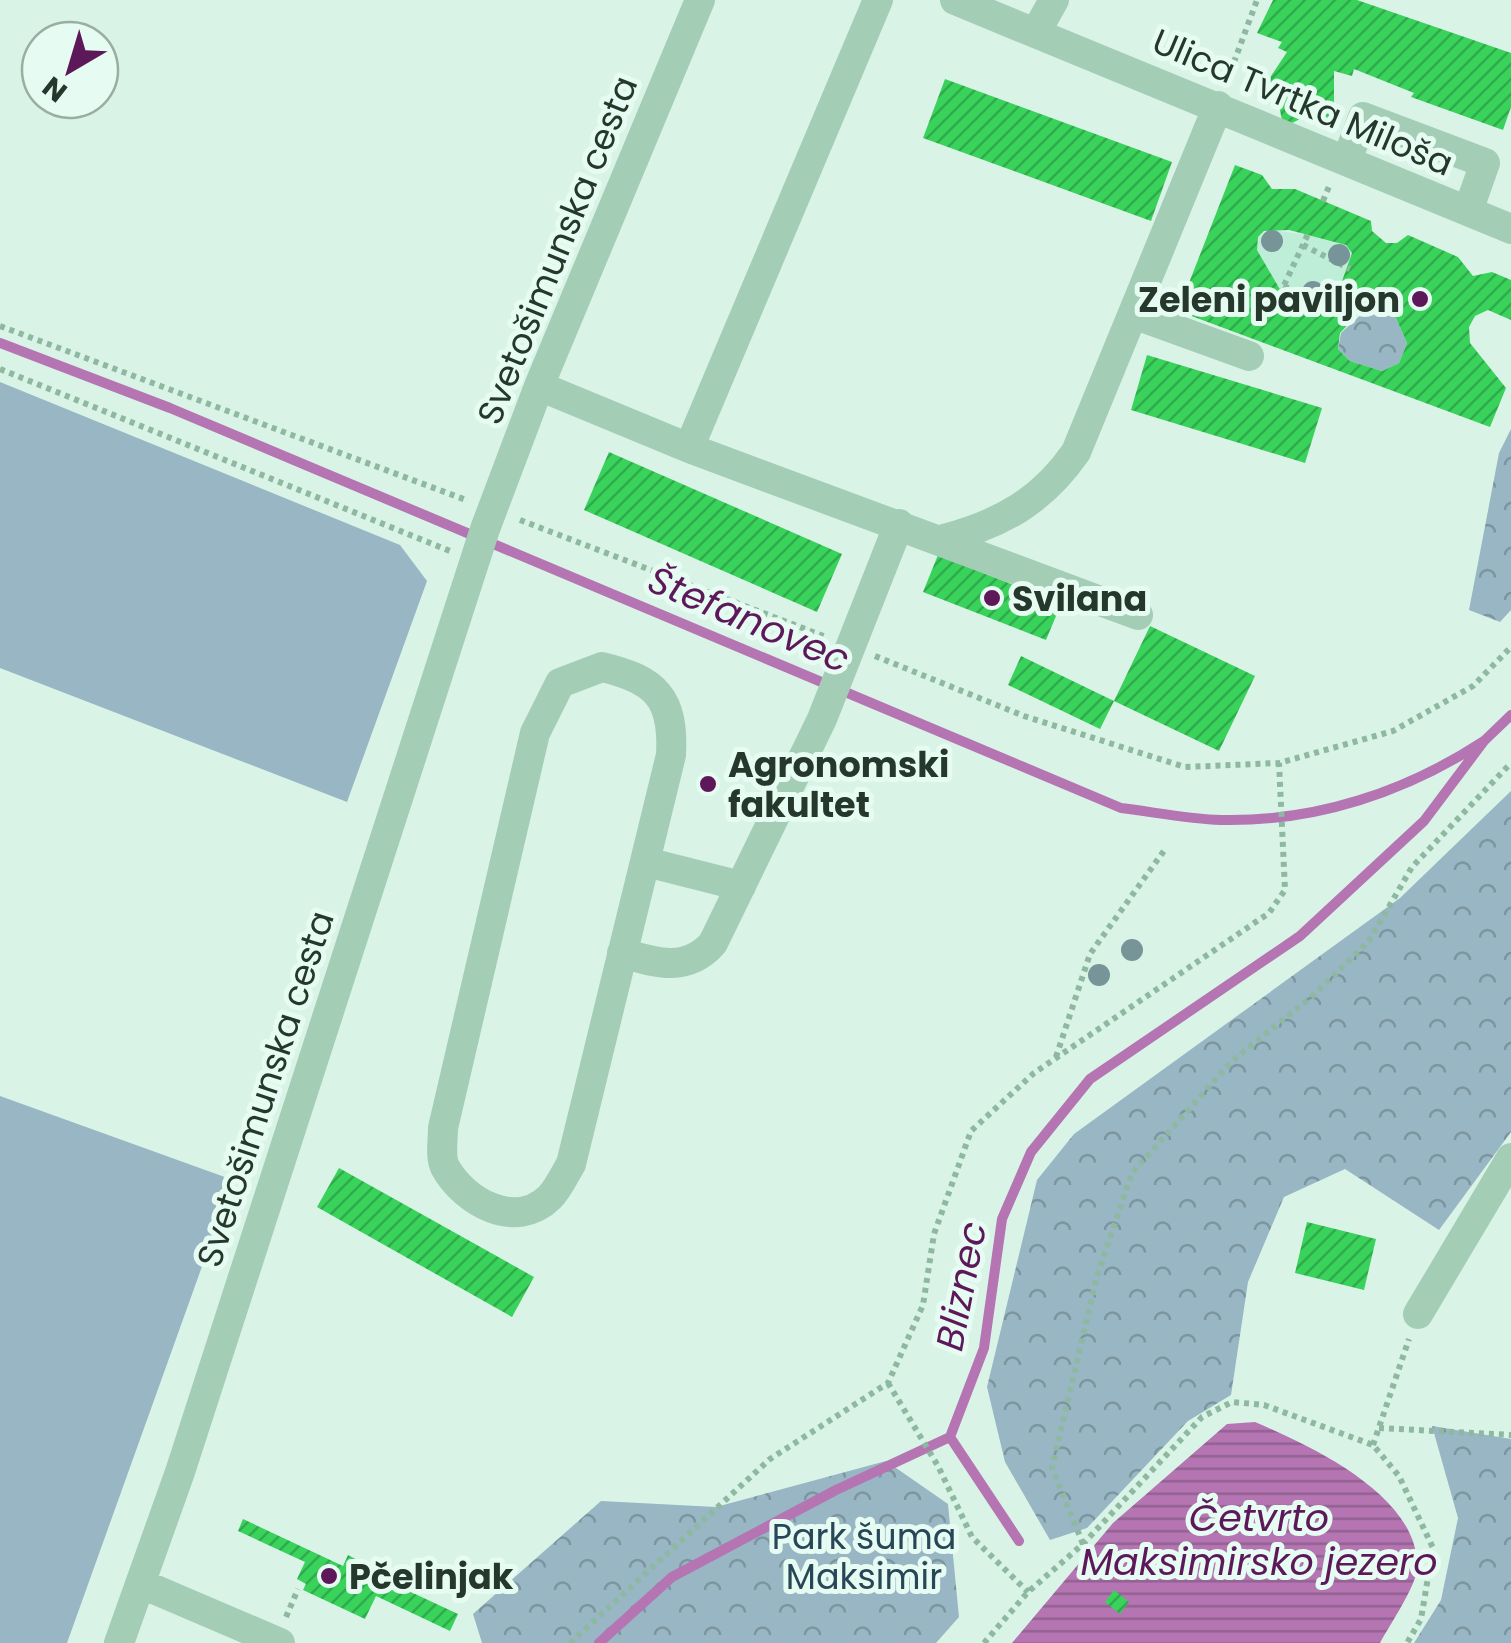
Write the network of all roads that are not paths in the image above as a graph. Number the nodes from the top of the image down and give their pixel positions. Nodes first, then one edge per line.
1 (700, 0) edge
2 (878, 0) edge
3 (955, 0) edge
4 (1054, 0) edge
5 (1036, 32) junction
6 (1218, 106) junction
7 (1347, 160) junction
8 (1468, 211) junction
9 (1511, 229) edge
10 (1133, 314) junction
11 (1249, 356) dead end
12 (539, 386) junction
13 (689, 448) junction
14 (899, 524) junction
15 (944, 539) junction
16 (1138, 615) dead end
17 (646, 862) junction
18 (741, 886) junction
19 (622, 953) junction
20 (1511, 1158) edge
21 (1418, 1314) road end
22 (142, 1584) junction
23 (120, 1643) edge
24 (280, 1643) edge

1 - 12 street, Svetošimunska cesta
2 - 13 street
3 - 5 street, Ulica Tvrtka Miloša
4 - 5 street
5 - 6 street, Ulica Tvrtka Miloša
6 - 7 street, Ulica Tvrtka Miloša
6 - 10 street
7 - 8 street, Ulica Tvrtka Miloša
7 - 8 street
8 - 9 street, Ulica Tvrtka Miloša
10 - 11 street
10 - 15 street
12 - 13 street
12 - 22 street, Svetošimunska cesta
13 - 14 street
14 - 15 street
14 - 18 street
15 - 16 street
17 - 18 street
17 - 19 street
17 - 19 street
18 - 19 street
20 - 21 street
22 - 23 street, Svetošimunska cesta
22 - 24 street

